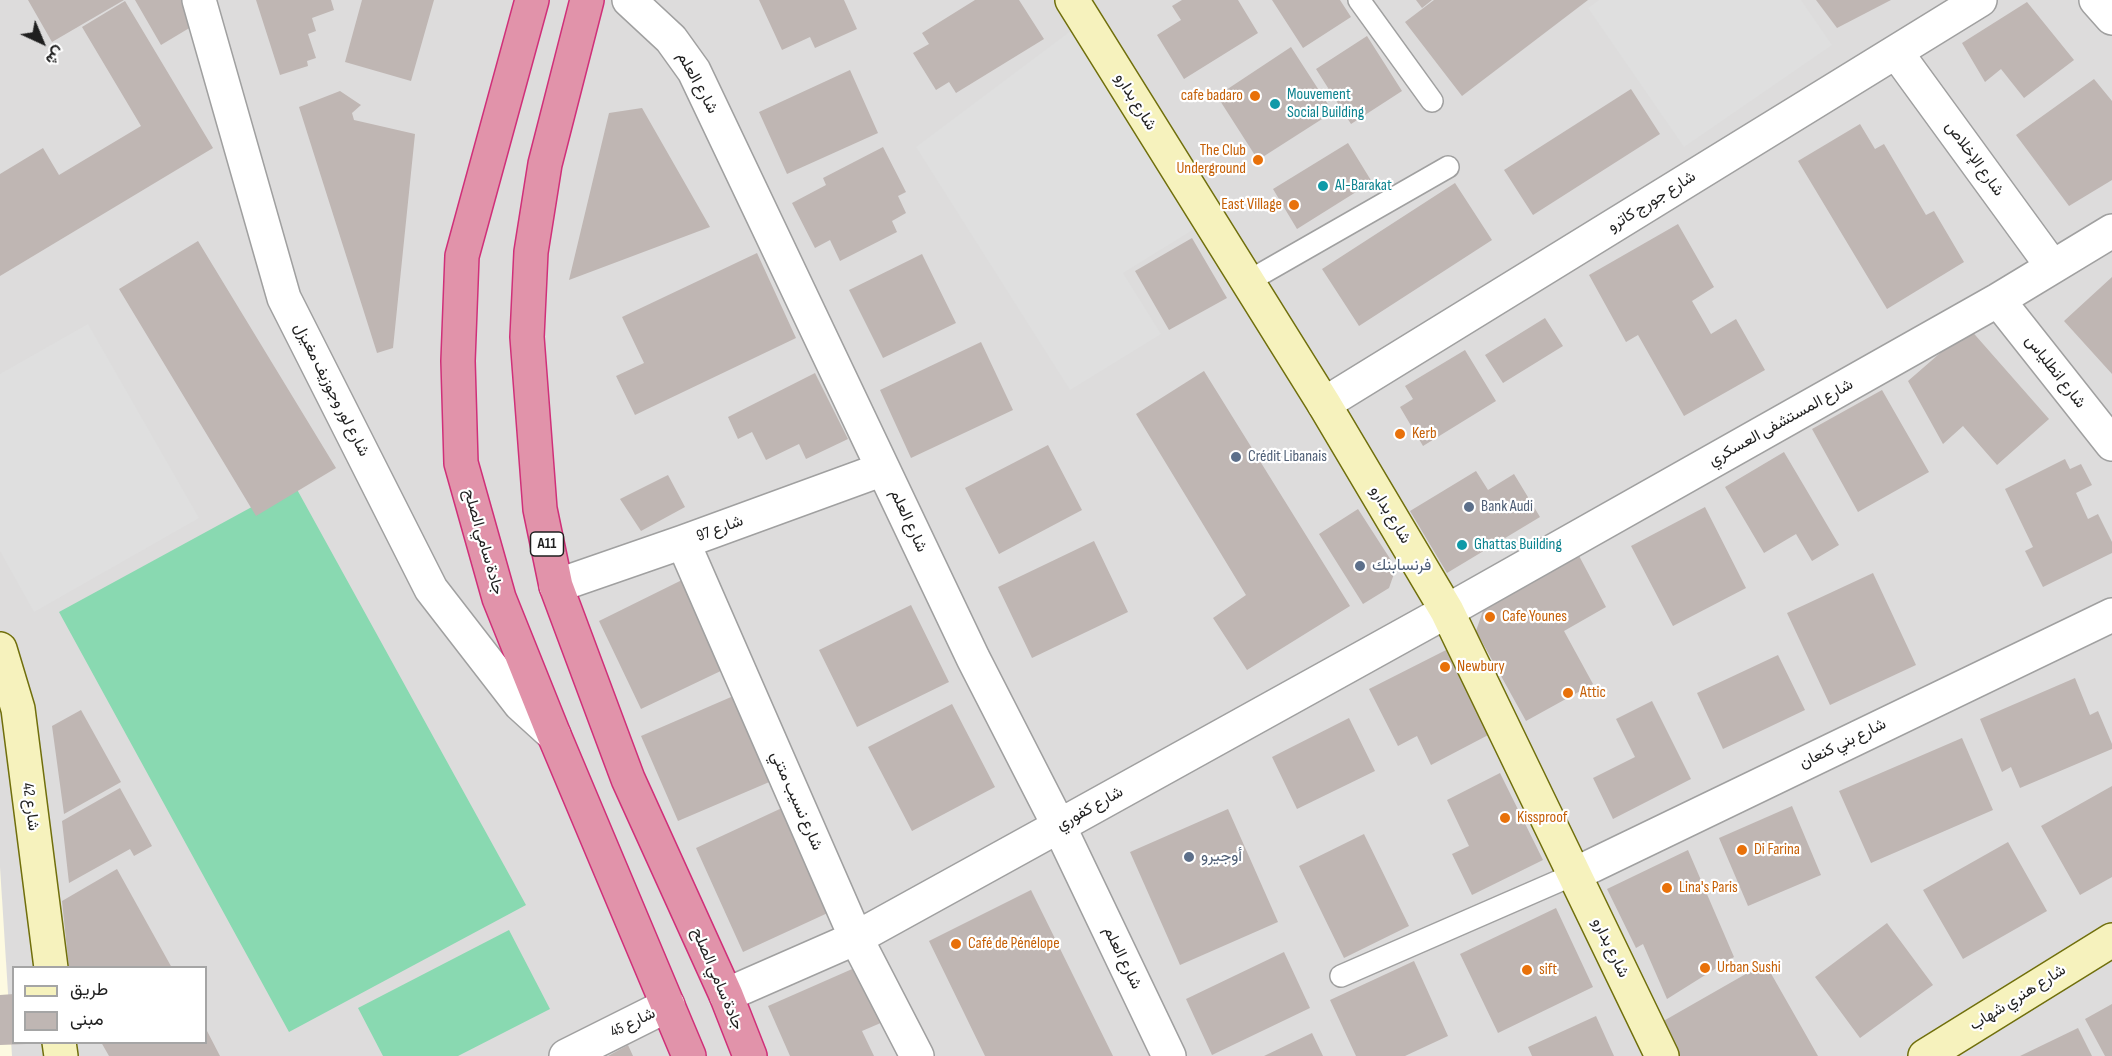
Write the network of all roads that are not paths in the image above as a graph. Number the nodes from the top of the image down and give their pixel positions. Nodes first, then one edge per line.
1 (199, 0) edge
2 (532, 0) edge
3 (587, 0) edge
4 (629, 0) edge
5 (1072, 0) edge
6 (1359, 0) edge
7 (1980, 0) edge
8 (2096, 0) edge
9 (2112, 18) edge
10 (1896, 52) junction
11 (1432, 101) dead end
12 (1448, 167) dead end
13 (2112, 231) edge
14 (2052, 266) junction
15 (1248, 282) junction
16 (1998, 300) junction
17 (1324, 404) junction
18 (2112, 444) edge
19 (884, 469) junction
20 (683, 542) junction
21 (556, 586) junction
22 (1447, 611) junction
23 (2112, 615) edge
24 (0, 649) edge
25 (554, 735) junction
26 (1059, 826) junction
27 (1575, 874) junction
28 (856, 938) junction
29 (2112, 940) edge
30 (51, 966) edge
31 (1341, 976) dead end
32 (726, 995) junction
33 (668, 1005) junction
34 (566, 1056) edge
35 (689, 1056) edge
36 (750, 1056) edge
37 (917, 1056) edge
38 (1169, 1056) edge
39 (1662, 1056) edge
40 (1925, 1056) edge

1 - 25 street, شارع لور وجوزيف مغيزل
2 - 25 highway, جادة سامي الصلح
3 - 21 highway, جادة سامي الصلح / A11
4 - 19 street, شارع العلم
5 - 15 street, شارع بدارو
6 - 11 lane
7 - 10 street, شارع جورج كاترو
8 - 9 street
10 - 14 street, شارع الإخلاص
10 - 17 street, شارع جورج كاترو
12 - 15 lane
13 - 14 street, شارع المستشفى العسكري
14 - 16 street, شارع المستشفى العسكري
15 - 17 street, شارع بدارو
16 - 18 street, شارع انطلياس
16 - 22 street, شارع المستشفى العسكري
17 - 22 street, شارع بدارو
19 - 20 street, شارع 97
19 - 26 street, شارع العلم
20 - 21 street, شارع 97
20 - 28 street, شارع نسيب متني
21 - 32 highway, جادة سامي الصلح / A11
22 - 26 street, شارع كفوري
22 - 27 street, شارع بدارو
23 - 27 street, شارع بني كنعان
24 - 30 street, شارع 42
25 - 33 highway, جادة سامي الصلح
26 - 28 street, شارع كفوري
26 - 38 street, شارع العلم
27 - 31 lane
27 - 39 street, شارع بدارو
28 - 32 street, شارع كفوري
28 - 37 street, شارع نسيب متني
29 - 40 street, شارع هنري شهاب
32 - 36 highway, جادة سامي الصلح / A11
33 - 34 street, شارع 45
33 - 35 highway, جادة سامي الصلح

